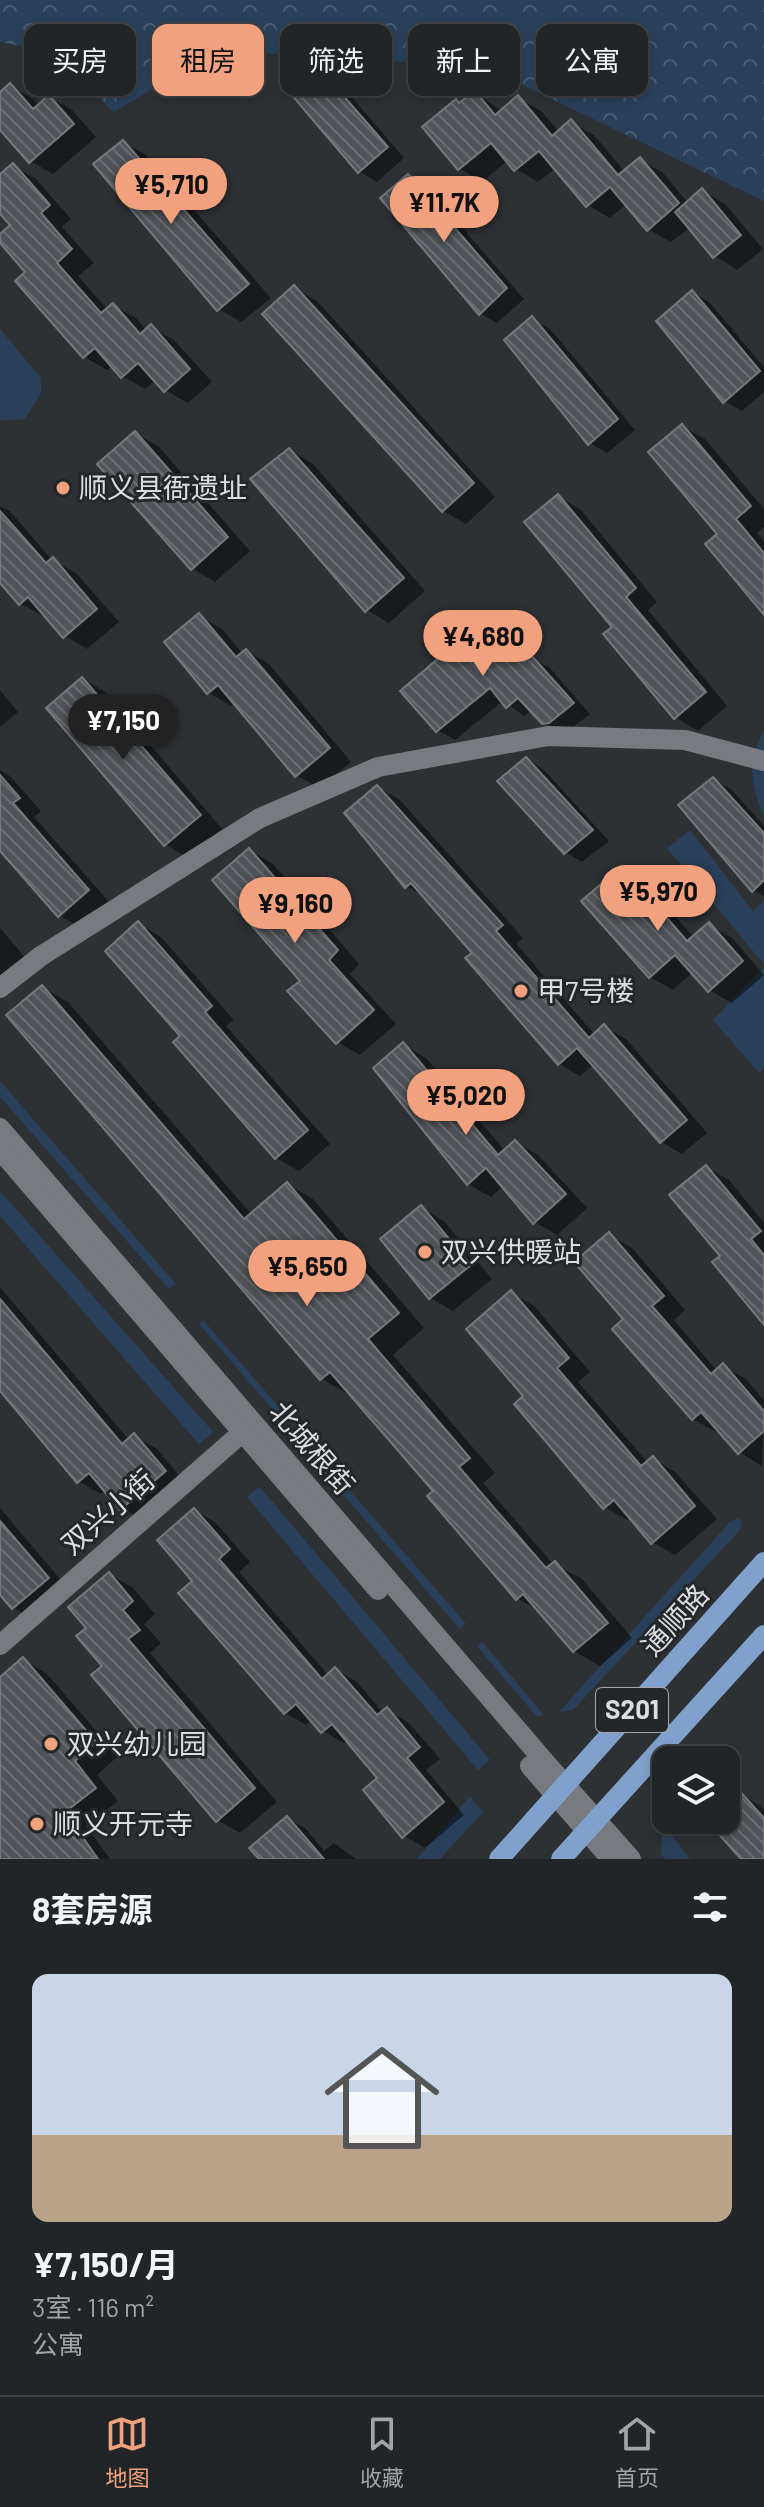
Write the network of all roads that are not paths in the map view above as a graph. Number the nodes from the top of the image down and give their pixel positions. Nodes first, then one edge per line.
1 (764, 761) edge
2 (0, 988) edge
3 (0, 1128) edge
4 (0, 1150) edge
5 (247, 1427) junction
6 (764, 1562) edge
7 (764, 1635) edge
8 (0, 1645) edge
9 (560, 1791) junction
10 (591, 1826) junction
11 (499, 1859) edge
12 (561, 1859) edge
13 (611, 1859) edge
14 (631, 1859) edge

1 - 2 street
3 - 5 street, 北城根街
4 - 5 street, 北城根街
5 - 8 street, 双兴小街
5 - 9 street, 北城根街
6 - 9 main road, 通顺路 / S201
7 - 10 main road, S201
9 - 10 street, 北城根街
9 - 11 main road, 通顺路 / S201
10 - 12 main road, S201
10 - 13 street
10 - 14 street

